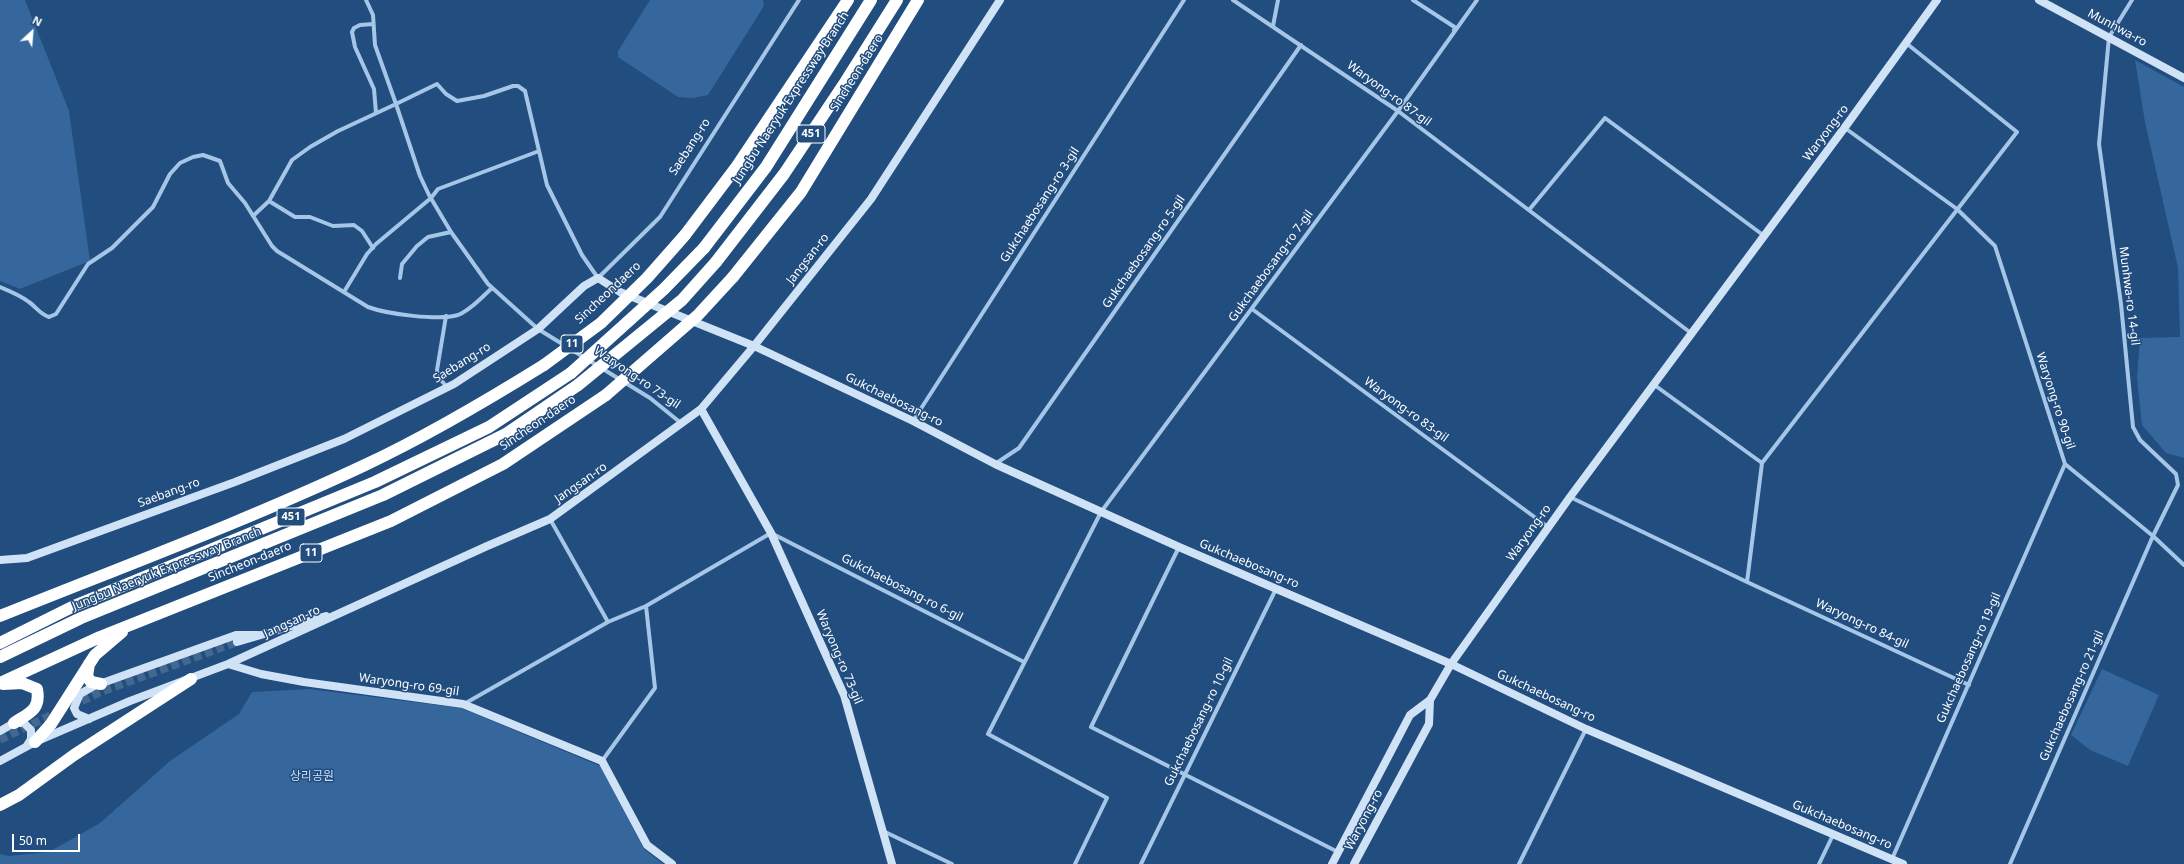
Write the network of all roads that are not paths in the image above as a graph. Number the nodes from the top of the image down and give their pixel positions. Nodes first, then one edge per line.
1 (366, 0) edge
2 (799, 0) edge
3 (848, 0) edge
4 (871, 0) edge
5 (897, 0) edge
6 (918, 0) edge
7 (1000, 0) edge
8 (1184, 0) edge
9 (1233, 0) edge
10 (1278, 0) edge
11 (1413, 0) edge
12 (1477, 0) edge
13 (1937, 0) edge
14 (2039, 0) edge
15 (2132, 0) edge
16 (373, 24) junction
17 (1273, 26) junction
18 (1454, 30) junction
19 (2109, 37) junction
20 (1906, 43) junction
21 (1301, 45) junction
22 (2184, 78) edge
23 (396, 104) junction
24 (1398, 111) junction
25 (376, 113) junction
26 (1845, 128) junction
27 (539, 151) junction
28 (431, 198) junction
29 (269, 201) junction
30 (1957, 209) junction
31 (1529, 210) junction
32 (254, 216) junction
33 (451, 232) junction
34 (1763, 235) junction
35 (373, 248) junction
36 (400, 278) dead end
37 (598, 278) junction
38 (0, 287) edge
39 (492, 288) junction
40 (344, 292) junction
41 (1252, 309) junction
42 (446, 316) junction
43 (538, 329) junction
44 (1691, 333) junction
45 (754, 346) junction
46 (1653, 384) junction
47 (448, 388) junction
48 (701, 409) junction
49 (913, 421) junction
50 (682, 423) junction
51 (1762, 463) junction
52 (996, 464) junction
53 (2065, 464) junction
54 (1570, 497) junction
55 (1101, 512) junction
56 (550, 520) junction
57 (1548, 527) junction
58 (771, 533) junction
59 (2153, 536) junction
60 (1179, 547) junction
61 (16, 559) junction
62 (0, 560) edge
63 (0, 565) edge
64 (2184, 565) edge
65 (1747, 582) junction
66 (1276, 589) junction
67 (646, 606) junction
68 (350, 609) junction
69 (0, 616) edge
70 (608, 622) junction
71 (132, 624) junction
72 (258, 635) junction
73 (237, 642) tunnel mouth
74 (0, 643) edge
75 (0, 657) edge
76 (1024, 662) junction
77 (89, 664) junction
78 (228, 664) junction
79 (1451, 664) junction
80 (191, 678) junction
81 (0, 684) edge
82 (101, 684) junction
83 (1969, 685) junction
84 (1430, 700) junction
85 (463, 704) junction
86 (89, 719) junction
87 (14, 723) junction
88 (1586, 729) junction
89 (0, 731) edge
90 (30, 745) junction
91 (0, 761) edge
92 (602, 762) junction
93 (1184, 774) junction
94 (0, 806) edge
95 (883, 831) junction
96 (1833, 835) junction
97 (1338, 852) junction
98 (1892, 859) junction
99 (672, 864) edge
100 (892, 864) edge
101 (952, 864) edge
102 (1076, 864) edge
103 (1141, 864) edge
104 (1332, 864) edge
105 (1354, 864) edge
106 (1519, 864) edge
107 (1819, 864) edge
108 (1903, 864) edge
109 (2010, 864) edge

1 - 16 street, Waryong-ro 73-gil
2 - 37 street, Saebang-ro
3 - 69 highway, Sincheondaero / 11, bridge
4 - 74 highway, Jungbu Naeryuk Expressway Branch / 451, bridge
5 - 75 highway, Jungbu Naeryuk Expressway Branch / 451, bridge
6 - 71 highway, Sincheon-daero / 11, bridge
7 - 45 main road, Jangsan-ro
8 - 49 street, Gukchaebosang-ro 3-gil
9 - 17 street, Waryong-ro 87-gil
10 - 17 street
11 - 18 street
12 - 18 street, Gukchaebosang-ro 7-gil
13 - 20 main road, Waryong-ro
14 - 19 main road, Munhwa-ro
15 - 19 street
16 - 23 street, Waryong-ro 73-gil
16 - 25 street
17 - 21 street, Waryong-ro 87-gil
18 - 24 street, Gukchaebosang-ro 7-gil
19 - 22 main road, Munhwa-ro
19 - 59 street, Munhwa-ro 14-gil
20 - 26 main road, Waryong-ro
20 - 30 street
21 - 24 street, Waryong-ro 87-gil
21 - 52 street, Gukchaebosang-ro 5-gil
23 - 25 street
23 - 27 street
23 - 28 street, Waryong-ro 73-gil
24 - 31 street, Waryong-ro 87-gil
24 - 41 street, Gukchaebosang-ro 7-gil
25 - 29 street
26 - 30 street, Waryong-ro 90-gil
26 - 34 main road, Waryong-ro
27 - 28 street
27 - 37 street
28 - 33 street, Waryong-ro 73-gil
28 - 35 street
29 - 32 street
29 - 35 street
30 - 51 street
30 - 53 street, Waryong-ro 90-gil
31 - 34 street
31 - 44 street, Waryong-ro 87-gil
32 - 38 street
32 - 40 street
33 - 36 street
33 - 39 street, Waryong-ro 73-gil
34 - 44 main road, Waryong-ro
35 - 40 street
37 - 43 main road, Saebang-ro
37 - 45 main road, Gukchaebosang-ro
39 - 42 street
39 - 43 street, Waryong-ro 73-gil
40 - 42 street
41 - 55 street, Gukchaebosang-ro 7-gil
41 - 57 street, Waryong-ro 83-gil
42 - 47 street
43 - 47 main road, Saebang-ro
43 - 50 street, Waryong-ro 73-gil
44 - 46 main road, Waryong-ro
45 - 48 main road, Jangsan-ro
45 - 49 main road, Gukchaebosang-ro
46 - 51 street
46 - 54 main road, Waryong-ro
47 - 61 main road, Saebang-ro
48 - 50 main road, Jangsan-ro
48 - 58 main road, Waryong-ro 73-gil
49 - 52 main road, Gukchaebosang-ro
50 - 56 main road, Jangsan-ro
51 - 65 street
52 - 55 main road, Gukchaebosang-ro
53 - 59 street, Waryong-ro 90-gil
53 - 83 street, Gukchaebosang-ro 19-gil
54 - 57 main road, Waryong-ro
54 - 65 street, Waryong-ro 84-gil
55 - 60 main road, Gukchaebosang-ro
55 - 76 street
56 - 68 main road, Jangsan-ro
56 - 70 street
57 - 79 main road, Waryong-ro
58 - 67 street
58 - 76 street, Gukchaebosang-ro 6-gil
58 - 95 main road, Waryong-ro 73-gil
59 - 64 street, Waryong-ro 90-gil
59 - 109 street, Gukchaebosang-ro 21-gil
60 - 66 main road, Gukchaebosang-ro
60 - 93 street
61 - 62 main road, Saebang-ro
61 - 63 street
65 - 83 street, Waryong-ro 84-gil
66 - 79 main road, Gukchaebosang-ro
66 - 93 street, Gukchaebosang-ro 10-gil
67 - 70 street
67 - 92 street
68 - 72 main road
68 - 78 main road, Jangsan-ro
70 - 85 street
71 - 77 highway
71 - 81 highway, Sincheon-daero / 11
72 - 73 main road
72 - 82 main road
76 - 102 street
77 - 82 highway
77 - 90 highway
78 - 80 main road, Jangsan-ro
78 - 85 main road, Waryong-ro 69-gil
79 - 84 main road, Waryong-ro
79 - 88 main road, Gukchaebosang-ro
80 - 86 main road, Jangsan-ro
80 - 94 highway
81 - 87 highway
82 - 86 main road
83 - 98 street, Gukchaebosang-ro 19-gil
84 - 97 main road, Waryong-ro
84 - 105 main road, Waryong-ro
85 - 92 main road, Waryong-ro 69-gil
86 - 90 main road, Jangsan-ro
87 - 89 main road
87 - 90 main road
88 - 96 main road, Gukchaebosang-ro
88 - 106 street
90 - 91 main road, Jangsan-ro
92 - 99 main road
93 - 97 street, Waryong-ro
93 - 103 street, Gukchaebosang-ro 10-gil
95 - 100 main road, Waryong-ro 73-gil
95 - 101 street
96 - 98 main road, Gukchaebosang-ro
96 - 107 street
97 - 104 main road, Waryong-ro
98 - 108 main road, Gukchaebosang-ro

